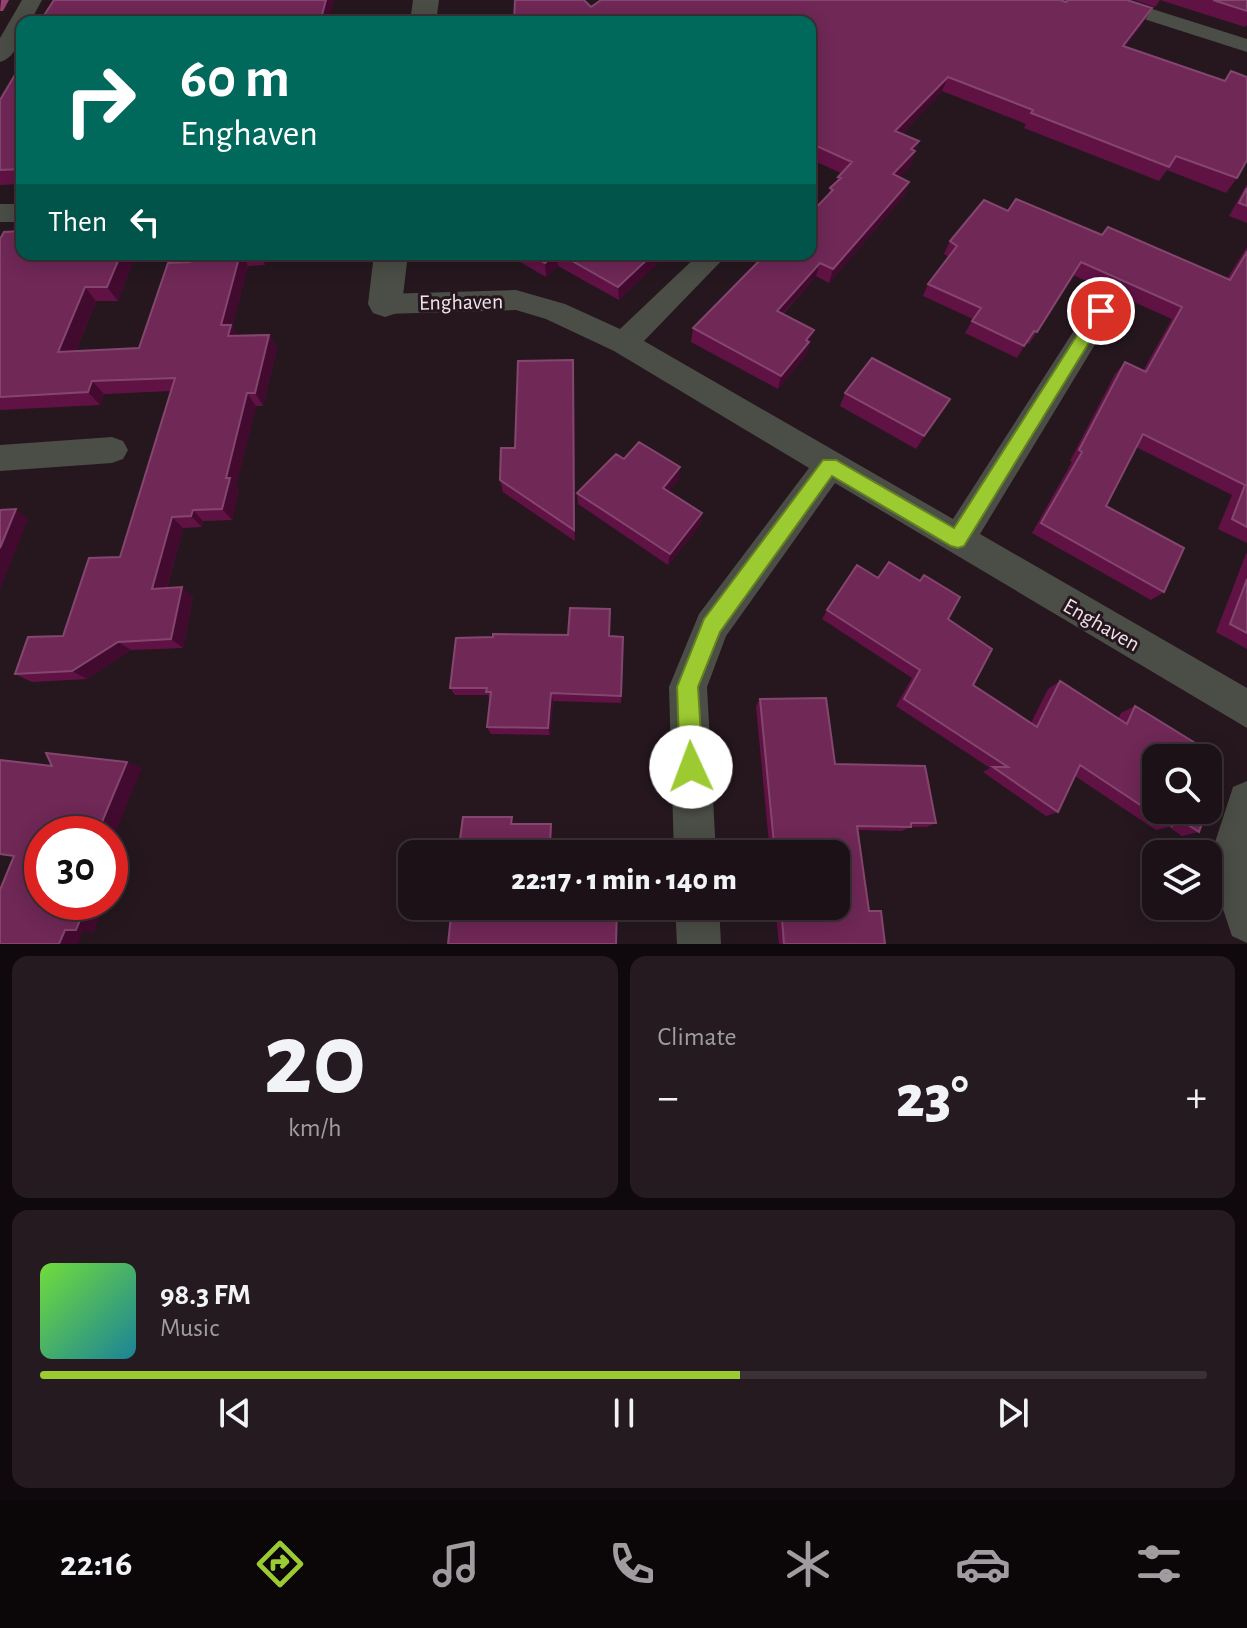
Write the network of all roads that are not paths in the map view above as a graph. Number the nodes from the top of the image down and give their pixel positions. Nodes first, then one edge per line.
1 (1104, 0) edge
2 (1247, 46) edge
3 (390, 260) edge
4 (709, 260) edge
5 (385, 304) joint
6 (1101, 311) dead end
7 (624, 343) junction
8 (112, 450) dead end
9 (0, 458) edge
10 (830, 465) junction
11 (958, 540) junction
12 (1247, 709) edge
13 (1247, 801) edge
14 (694, 840) edge
15 (698, 920) edge
16 (1247, 921) edge
17 (699, 944) edge

1 - 2 street
3 - 5 street
4 - 7 street
5 - 7 street, Enghaven
6 - 11 street
7 - 10 street, Enghaven
8 - 9 street
10 - 11 street, Enghaven
10 - 14 street
11 - 12 street, Enghaven
13 - 16 street
15 - 17 street

